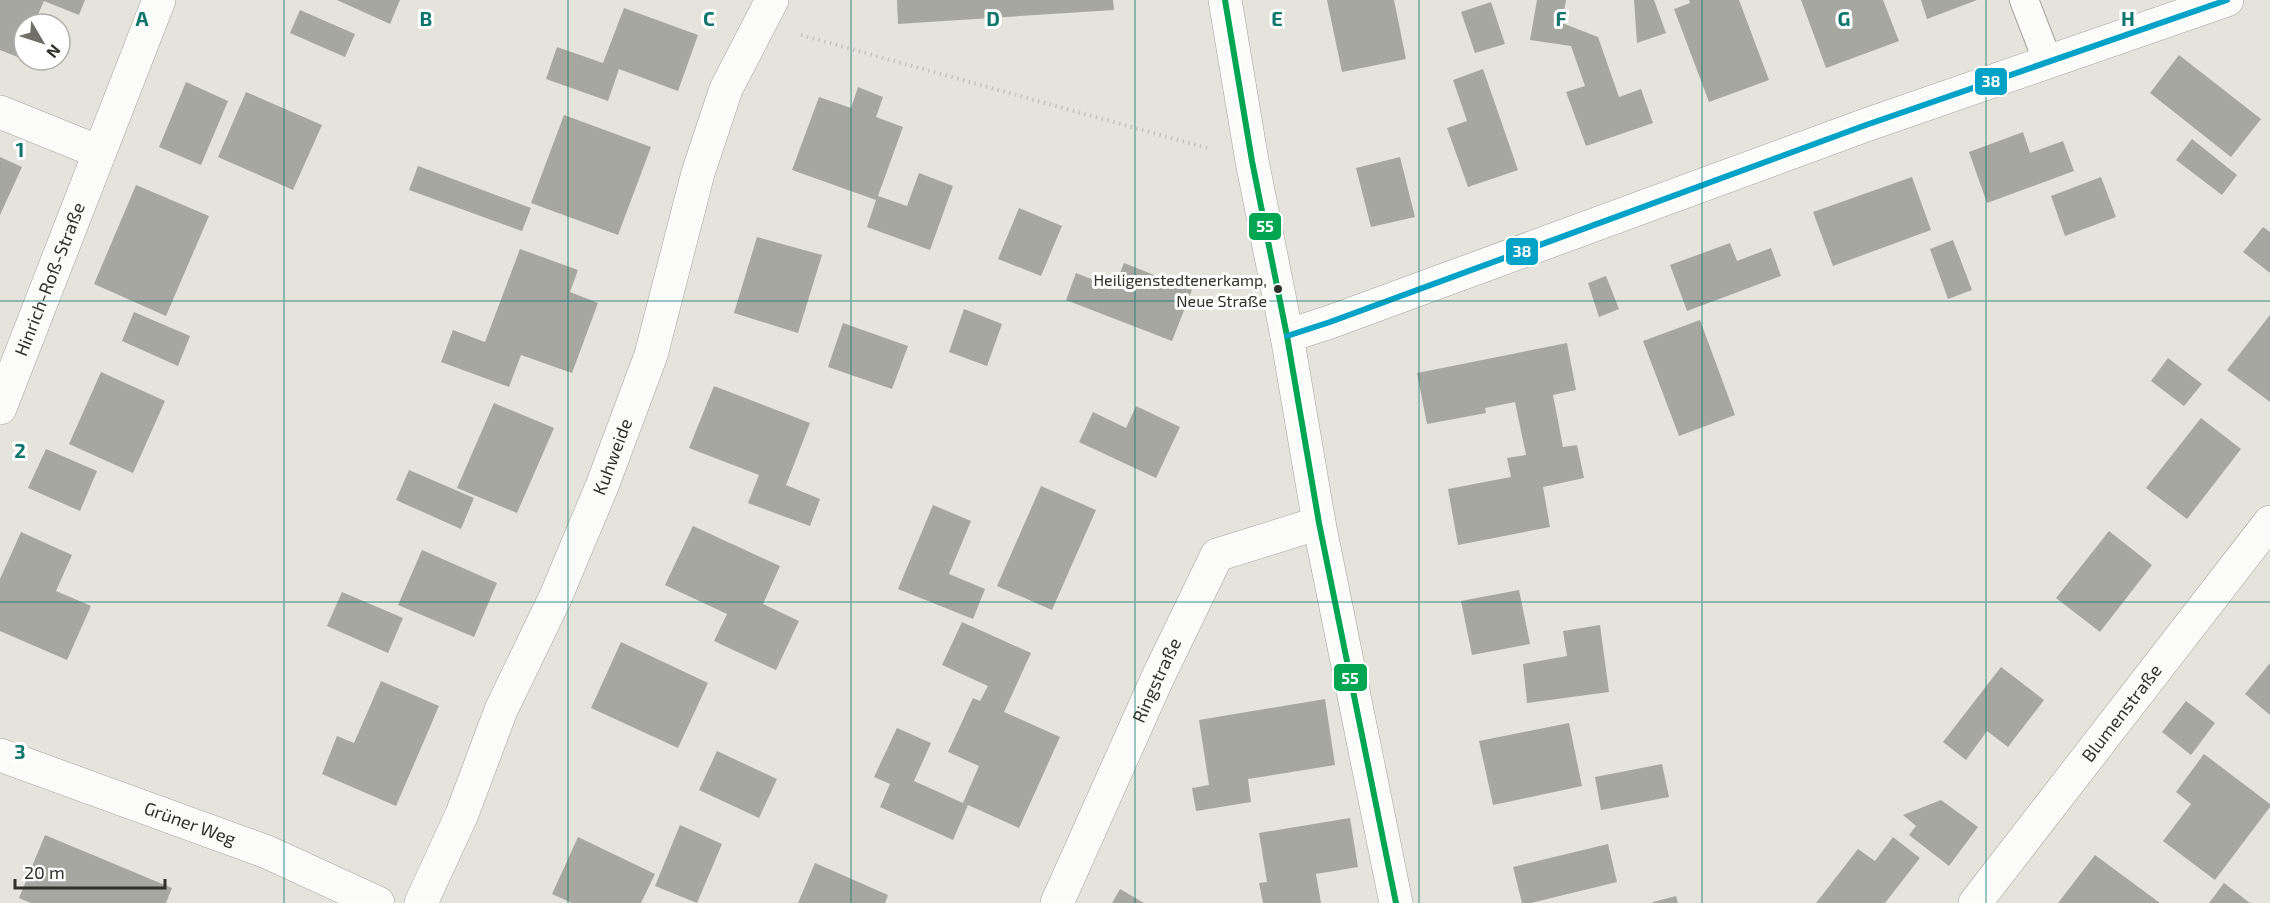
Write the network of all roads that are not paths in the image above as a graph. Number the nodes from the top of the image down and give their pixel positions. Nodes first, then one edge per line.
1 (159, 0) edge
2 (1225, 0) edge
3 (2024, 0) edge
4 (2227, 0) edge
5 (766, 12) edge
6 (2048, 62) junction
7 (0, 112) edge
8 (99, 152) junction
9 (1287, 336) junction
10 (0, 408) edge
11 (2270, 522) edge
12 (1319, 523) junction
13 (0, 755) edge
14 (378, 903) edge
15 (421, 903) edge
16 (1057, 903) edge
17 (1396, 903) edge
18 (1975, 903) edge

1 - 8 street, Hinrich-Roß-Straße
2 - 9 street
3 - 6 lane
4 - 6 street
5 - 15 street, Kuhweide
6 - 9 street
7 - 8 street
8 - 10 street, Hinrich-Roß-Straße
9 - 12 street
11 - 18 street, Blumenstraße
12 - 16 street, Ringstraße
12 - 17 street
13 - 14 street, Grüner Weg

